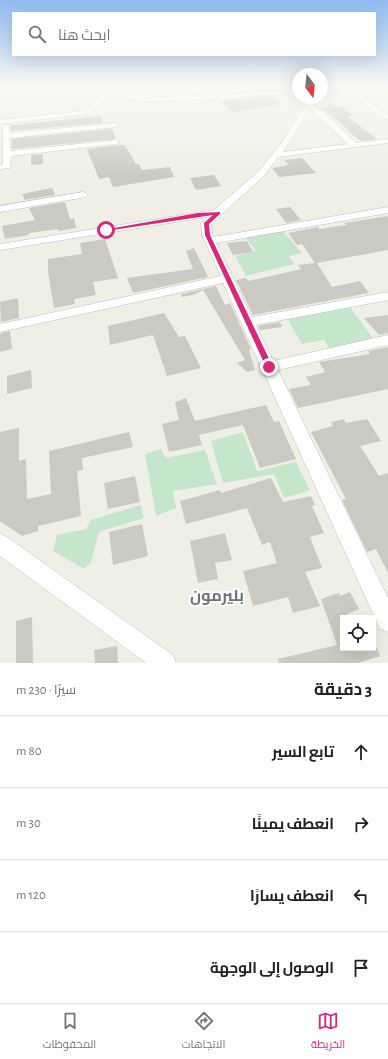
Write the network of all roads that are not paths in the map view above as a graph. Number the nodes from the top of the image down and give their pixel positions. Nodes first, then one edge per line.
1 (50, 117) edge
2 (292, 117) edge
3 (324, 117) edge
4 (3, 122) edge
5 (115, 125) dead end
6 (6, 136) junction
7 (388, 141) edge
8 (116, 142) dead end
9 (354, 145) junction
10 (7, 154) junction
11 (276, 155) junction
12 (0, 167) edge
13 (83, 195) dead end
14 (0, 209) edge
15 (388, 210) edge
16 (218, 213) junction
17 (210, 241) junction
18 (0, 247) edge
19 (228, 278) junction
20 (388, 296) edge
21 (248, 322) junction
22 (0, 328) edge
23 (388, 340) edge
24 (269, 367) junction
25 (0, 544) edge
26 (388, 621) edge
27 (165, 663) edge

1 - 4 street
2 - 11 street
3 - 9 street
4 - 6 street
5 - 6 street
6 - 10 street
7 - 9 street
8 - 10 street
9 - 11 street
10 - 12 street
11 - 16 street
13 - 14 street
15 - 17 street
16 - 17 street
16 - 18 street
17 - 19 street
19 - 21 street
19 - 22 street
20 - 21 street
21 - 24 street
23 - 24 street
24 - 26 street
25 - 27 street

